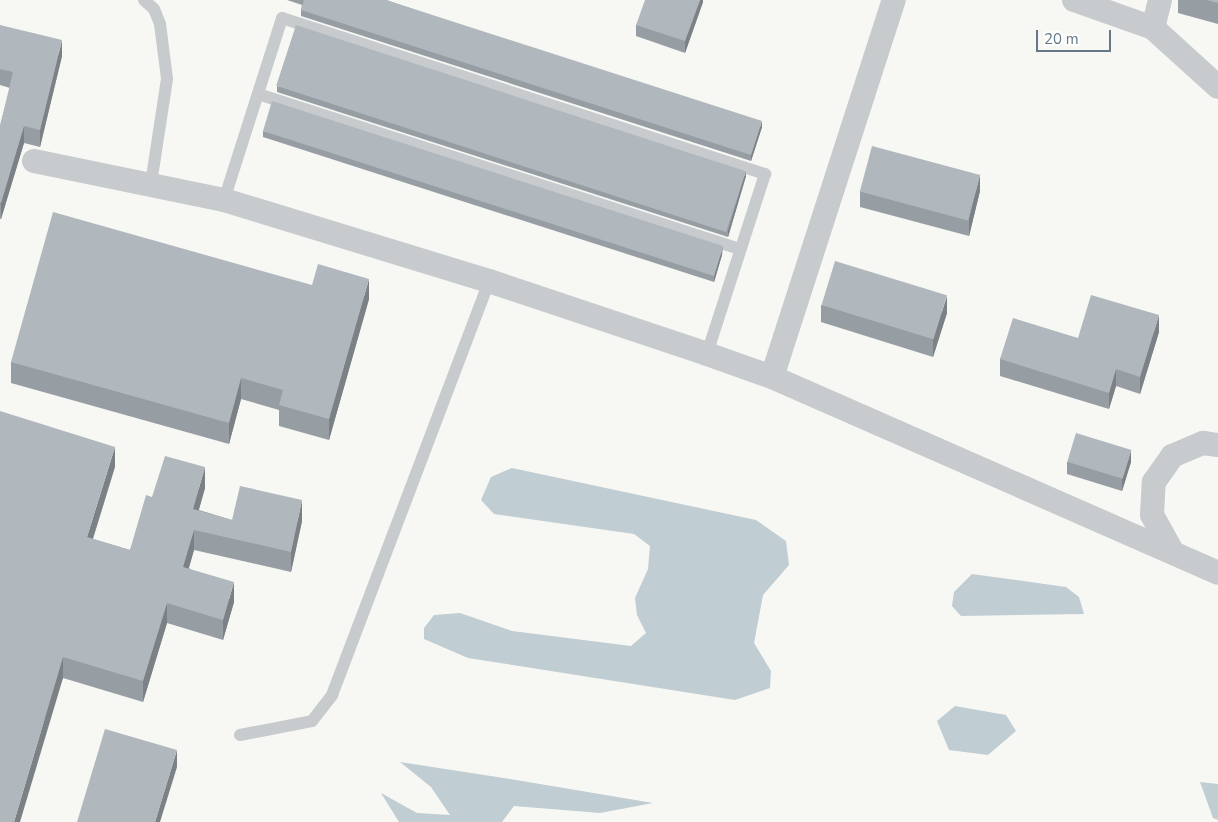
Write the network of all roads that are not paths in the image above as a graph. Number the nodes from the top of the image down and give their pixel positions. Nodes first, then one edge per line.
1 (144, 0) edge
2 (894, 0) edge
3 (1074, 0) edge
4 (1160, 0) edge
5 (1153, 28) junction
6 (1218, 87) edge
7 (258, 94) junction
8 (34, 161) dead end
9 (150, 184) junction
10 (224, 200) junction
11 (740, 249) junction
12 (488, 281) junction
13 (707, 354) junction
14 (772, 377) junction
15 (1218, 445) edge
16 (1172, 551) junction
17 (1218, 573) edge
18 (240, 735) dead end

1 - 9 lane
2 - 14 street
3 - 5 street
4 - 5 street
5 - 6 street
7 - 10 lane
7 - 11 lane
7 - 11 lane
8 - 9 street
9 - 10 street
10 - 12 street
11 - 13 lane
12 - 13 street
12 - 18 lane
13 - 14 street
14 - 16 street
15 - 16 street
16 - 17 street

